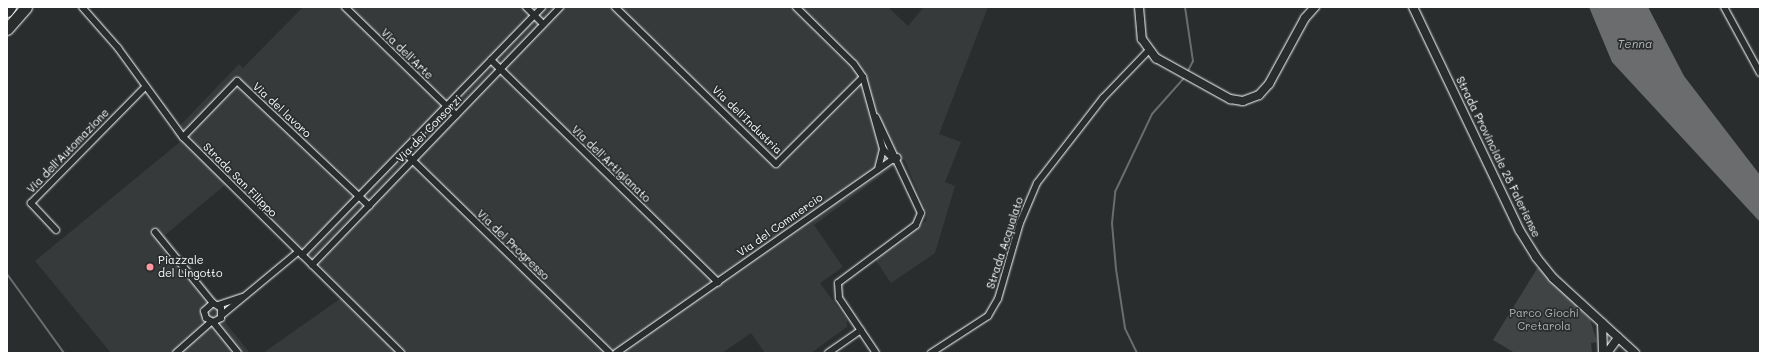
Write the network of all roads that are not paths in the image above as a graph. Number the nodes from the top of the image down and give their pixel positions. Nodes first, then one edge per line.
1 (10, 7) edge
2 (26, 7) edge
3 (82, 7) edge
4 (344, 7) edge
5 (526, 7) edge
6 (542, 7) edge
7 (560, 7) edge
8 (615, 7) edge
9 (796, 7) edge
10 (1139, 7) edge
11 (1315, 7) edge
12 (1413, 7) edge
13 (1724, 7) edge
14 (7, 10) edge
15 (534, 15) junction
16 (543, 24) junction
17 (7, 29) edge
18 (1148, 51) junction
19 (491, 60) junction
20 (500, 69) junction
21 (1760, 73) edge
22 (862, 77) junction
23 (145, 87) junction
24 (447, 106) junction
25 (456, 115) junction
26 (876, 117) junction
27 (183, 137) junction
28 (883, 149) junction
29 (403, 151) junction
30 (895, 158) junction
31 (412, 160) junction
32 (878, 169) junction
33 (359, 197) junction
34 (369, 206) junction
35 (56, 230) dead end
36 (155, 232) dead end
37 (300, 253) junction
38 (312, 265) junction
39 (718, 282) junction
40 (248, 295) junction
41 (212, 303) junction
42 (204, 316) junction
43 (216, 320) junction
44 (1602, 323) junction
45 (201, 330) junction
46 (861, 330) junction
47 (1616, 336) junction
48 (1603, 344) junction
49 (176, 353) edge
50 (238, 353) edge
51 (401, 353) edge
52 (610, 353) edge
53 (616, 353) edge
54 (828, 353) edge
55 (876, 353) edge
56 (931, 353) edge
57 (1604, 353) edge
58 (1607, 353) edge
59 (1635, 353) edge

1 - 14 highway
2 - 17 highway
3 - 23 street, Strada San Filippo
4 - 24 street, Via dell'Arte
5 - 15 street
6 - 15 street, Via dei Consorzi
7 - 16 street, Via dei Consorzi
8 - 22 street, Via dell'Industria
9 - 22 street
10 - 18 main road
11 - 18 main road
12 - 44 main road, Strada Provinciale 28 Faleriense
13 - 21 street
15 - 16 street
15 - 19 street, Via dei Consorzi
16 - 20 street, Via dei Consorzi
18 - 56 street, Strada Acqualato
19 - 20 street, Via dell'Artigianato
19 - 24 street, Via dei Consorzi
20 - 25 street, Via dei Consorzi
20 - 39 street, Via dell'Artigianato
22 - 26 street
23 - 27 street, Strada San Filippo
23 - 35 street, Via dell'Automazione
24 - 25 street, Via dell'Arte
24 - 29 street, Via dei Consorzi
25 - 31 street, Via dei Consorzi
26 - 28 street
26 - 30 street
27 - 33 street, Via del lavoro
27 - 37 street, Strada San Filippo
28 - 30 street
28 - 32 street
29 - 31 street, Via del Progresso
29 - 33 street, Via dei Consorzi
30 - 32 street, Via del Commercio
30 - 46 street
31 - 34 street, Via dei Consorzi
31 - 52 street, Via del Progresso
32 - 39 street, Via del Commercio
33 - 34 street, Via del lavoro
33 - 37 street, Via dei Consorzi
34 - 38 street, Via dei Consorzi
36 - 41 street
37 - 38 street, Strada San Filippo
37 - 40 street, Via dei Consorzi
38 - 51 street, Strada San Filippo
39 - 53 street, Via del Commercio
40 - 41 street
40 - 43 street, Via dei Consorzi
41 - 42 street
41 - 43 street
42 - 43 street
42 - 45 street
43 - 45 street, Via dei Consorzi
43 - 50 street
44 - 47 main road, Strada Provinciale 28 Faleriense
44 - 48 main road
45 - 49 street, Via dei Consorzi
46 - 54 street
46 - 55 street
47 - 48 main road
47 - 58 main road
47 - 59 main road, Strada Provinciale 28 Faleriense
48 - 57 main road

